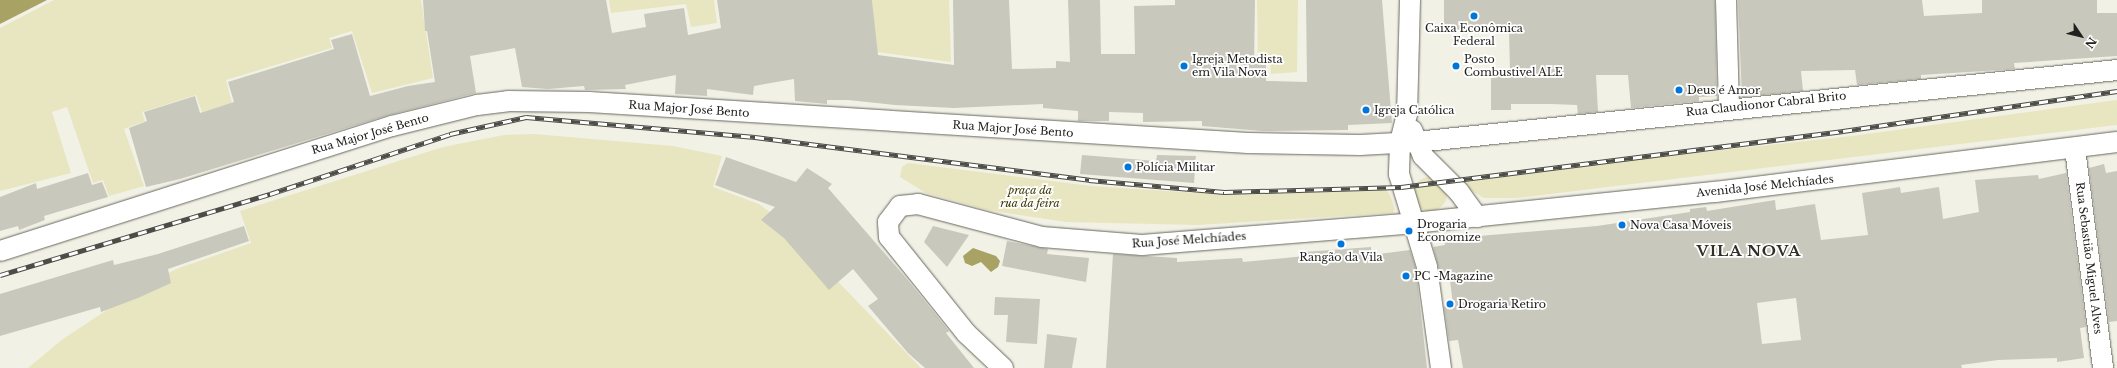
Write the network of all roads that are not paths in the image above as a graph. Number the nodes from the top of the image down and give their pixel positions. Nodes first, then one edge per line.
1 (1410, 0) edge
2 (1726, 0) edge
3 (2117, 70) edge
4 (1730, 108) junction
5 (1408, 142) junction
6 (2117, 142) edge
7 (2075, 149) junction
8 (1477, 217) junction
9 (1413, 223) junction
10 (0, 251) edge
11 (1003, 368) edge
12 (1441, 368) edge
13 (2103, 368) edge

1 - 5 street
2 - 4 street
3 - 4 street, Rua Claudionor Cabral Brito
4 - 5 street, Rua Claudionor Cabral Brito
5 - 8 street
5 - 9 street
5 - 10 street, Rua Major José Bento
6 - 7 street, Avenida José Melchíades
7 - 8 street, Avenida José Melchíades
7 - 13 street, Rua Sebastião Miguel Alves
8 - 9 street, Avenida José Melchíades
9 - 11 street, Rua José Melchíades
9 - 12 street

